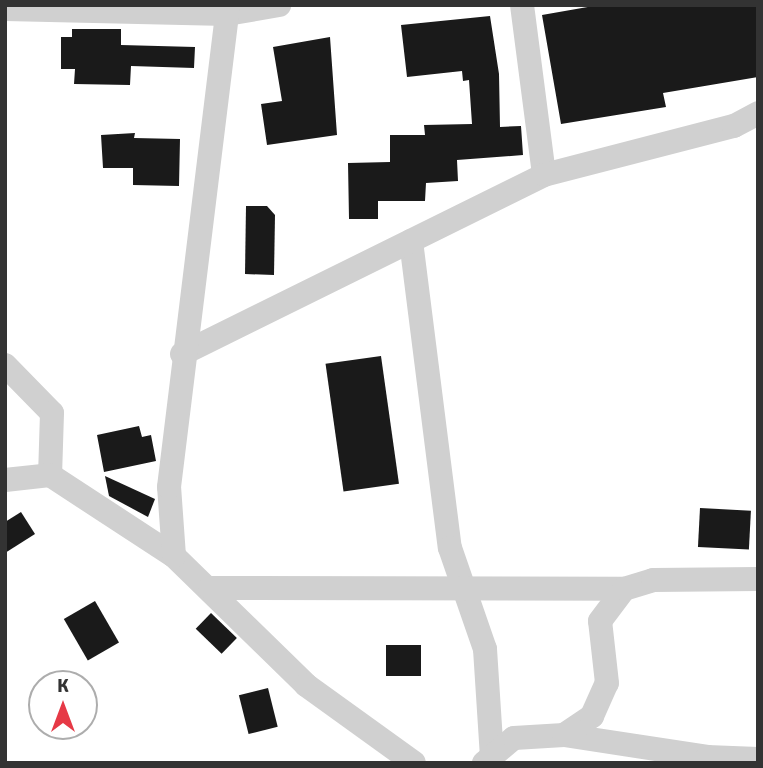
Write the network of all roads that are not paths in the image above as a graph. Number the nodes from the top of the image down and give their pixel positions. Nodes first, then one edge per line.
1 (279, 5) edge
2 (522, 5) edge
3 (5, 9) edge
4 (228, 10) edge
5 (758, 114) edge
6 (544, 175) junction
7 (411, 241) junction
8 (182, 354) junction
9 (5, 365) edge
10 (50, 475) junction
11 (5, 480) edge
12 (174, 556) junction
13 (758, 579) edge
14 (463, 586) junction
15 (210, 589) junction
16 (624, 589) junction
17 (564, 735) junction
18 (758, 759) edge
19 (488, 760) edge
20 (414, 763) edge

1 - 4 street
2 - 6 street
3 - 4 street
4 - 8 street
5 - 6 street
6 - 7 street
7 - 8 street
7 - 14 street
8 - 12 street
9 - 10 street
10 - 11 street
10 - 12 street
12 - 15 street
13 - 16 street
14 - 15 street
14 - 16 street
14 - 19 street
15 - 20 street
16 - 17 street
17 - 18 street
17 - 19 street

